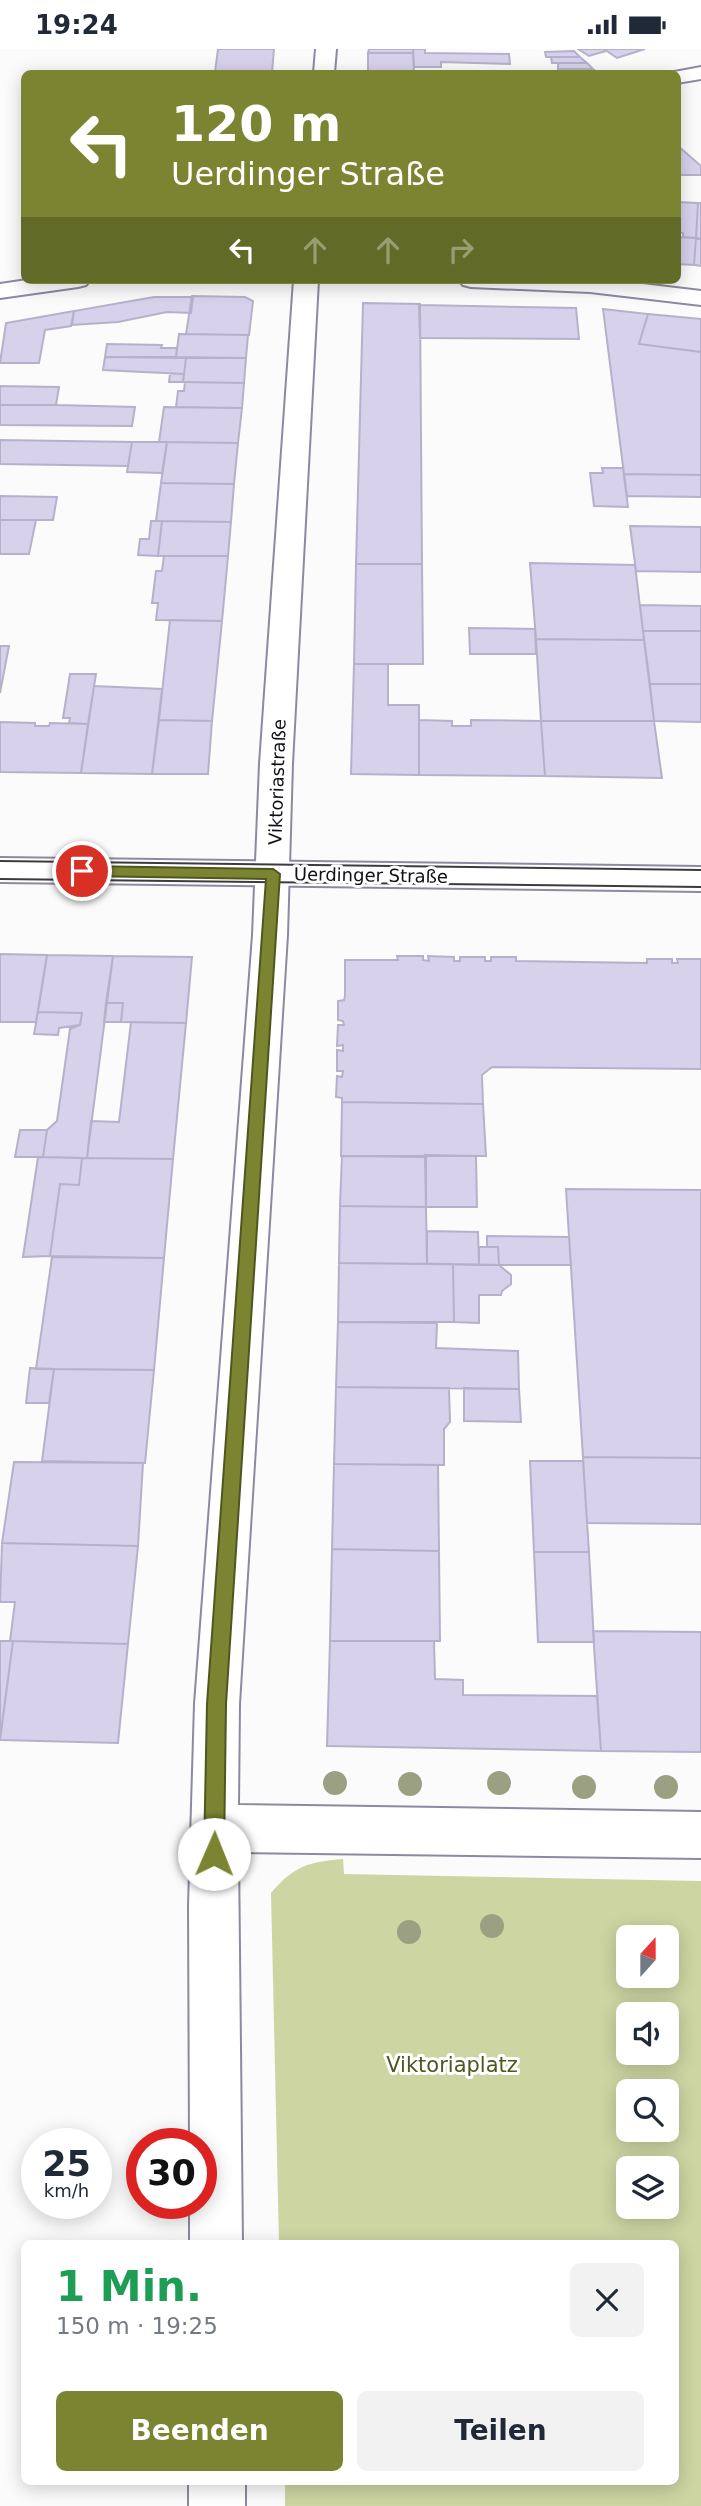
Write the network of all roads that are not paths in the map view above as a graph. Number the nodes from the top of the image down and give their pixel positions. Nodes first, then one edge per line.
1 (326, 49) edge
2 (324, 70) edge
3 (701, 73) edge
4 (681, 76) edge
5 (50, 284) edge
6 (306, 284) edge
7 (566, 284) edge
8 (0, 291) edge
9 (701, 298) edge
10 (0, 870) edge
11 (273, 874) junction
12 (701, 879) edge
13 (214, 1828) junction
14 (701, 1835) edge
15 (216, 2240) edge
16 (217, 2485) edge
17 (218, 2506) edge

1 - 2 street
3 - 4 street
5 - 8 street
6 - 11 street, Viktoriastraße
7 - 9 street
10 - 11 street, Uerdinger Straße
11 - 12 street, Uerdinger Straße
11 - 13 street, Viktoriastraße
13 - 14 street
13 - 15 street
16 - 17 street

